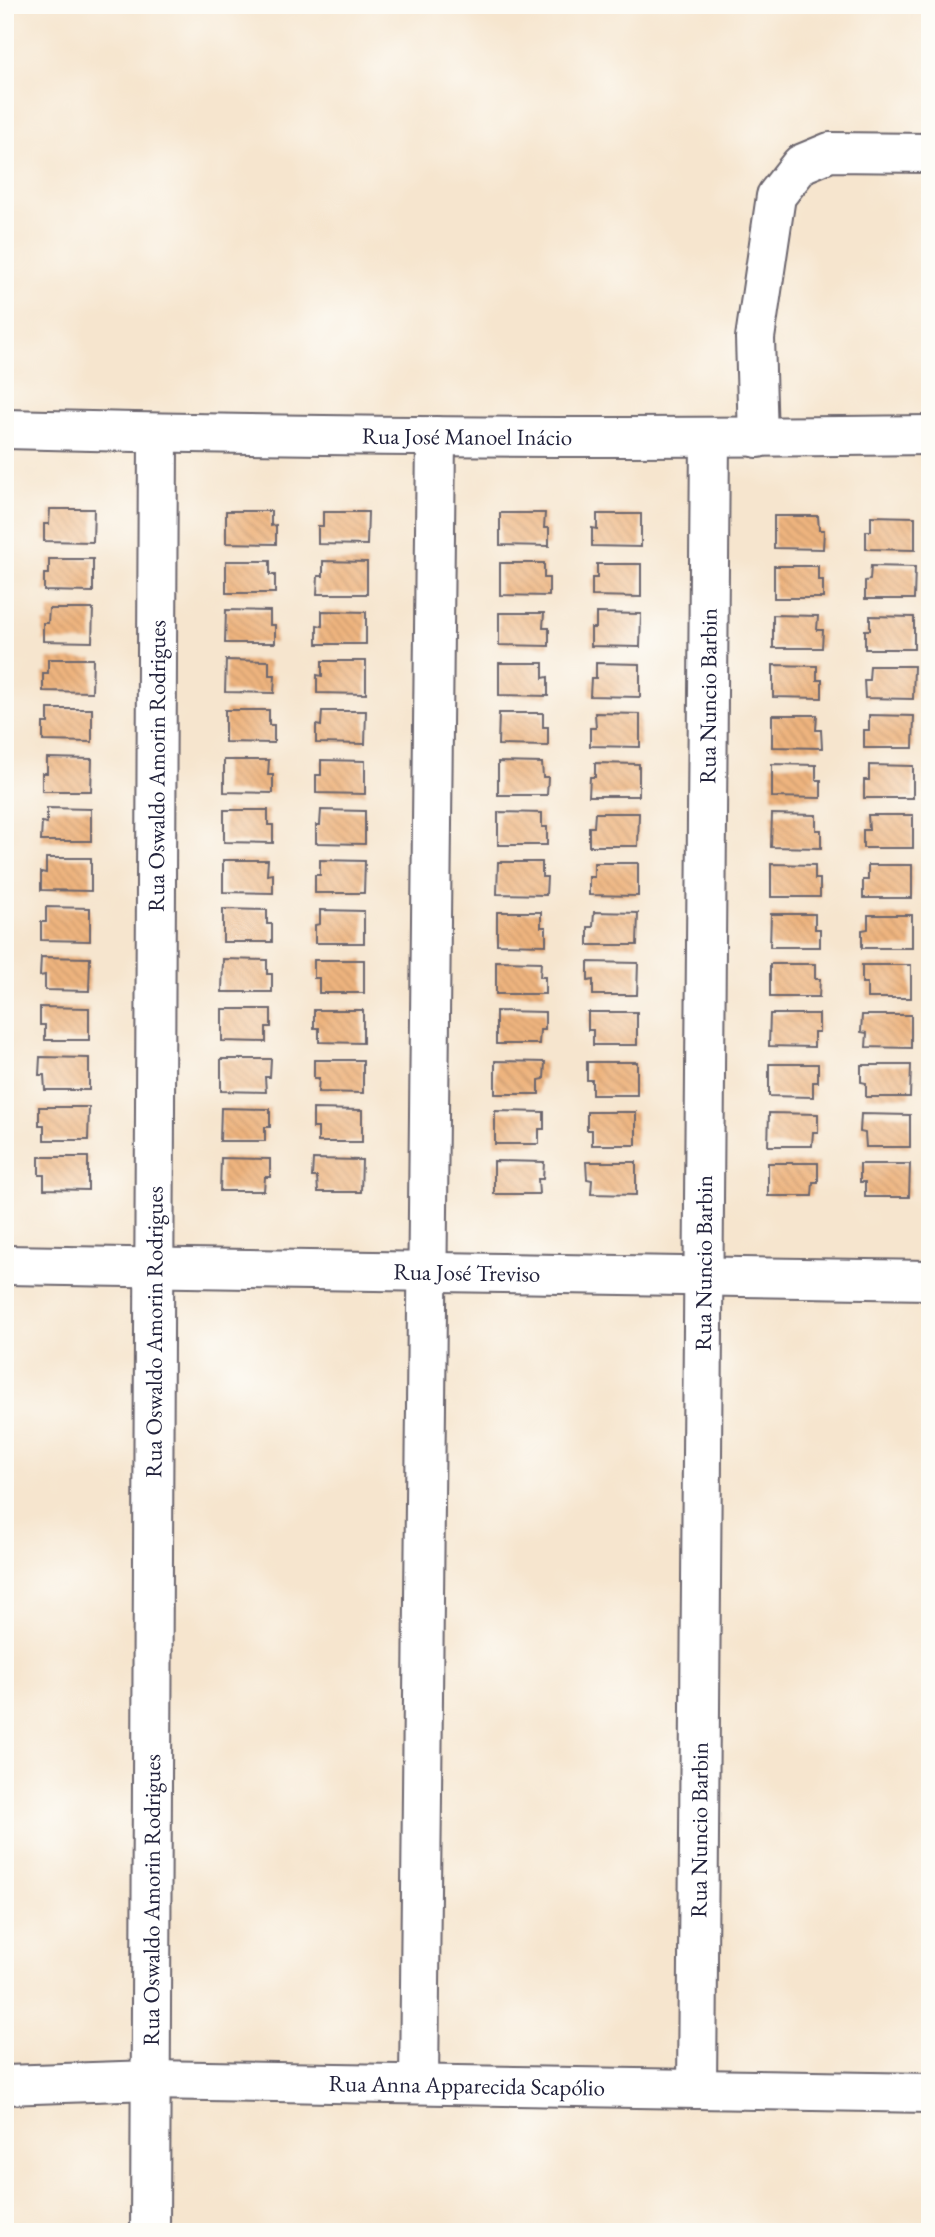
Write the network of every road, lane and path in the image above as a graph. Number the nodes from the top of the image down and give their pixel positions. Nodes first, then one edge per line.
1 (930, 153) edge
2 (5, 429) edge
3 (158, 433) junction
4 (930, 435) edge
5 (436, 436) junction
6 (710, 437) junction
7 (758, 438) junction
8 (5, 1265) edge
9 (154, 1266) junction
10 (427, 1272) junction
11 (704, 1276) junction
12 (930, 1280) edge
13 (151, 2080) junction
14 (419, 2084) junction
15 (5, 2085) edge
16 (697, 2089) junction
17 (930, 2093) edge
18 (150, 2232) edge

1 - 7 street
2 - 3 street, Rua José Manoel Inácio
3 - 5 street, Rua José Manoel Inácio
3 - 9 street, Rua Oswaldo Amorin Rodrigues
4 - 7 street, Rua José Manoel Inácio
5 - 6 street, Rua José Manoel Inácio
5 - 10 street
6 - 7 street, Rua José Manoel Inácio
6 - 11 street, Rua Nuncio Barbin
8 - 9 street, Rua José Treviso
9 - 10 street, Rua José Treviso
9 - 13 street, Rua Oswaldo Amorin Rodrigues
10 - 11 street, Rua José Treviso
10 - 14 street
11 - 12 street, Rua José Treviso
11 - 16 street, Rua Nuncio Barbin
13 - 14 street, Rua Anna Apparecida Scapólio
13 - 15 street, Rua Anna Apparecida Scapólio
13 - 18 street, Rua Oswaldo Amorin Rodrigues
14 - 16 street, Rua Anna Apparecida Scapólio
16 - 17 street, Rua Anna Apparecida Scapólio

